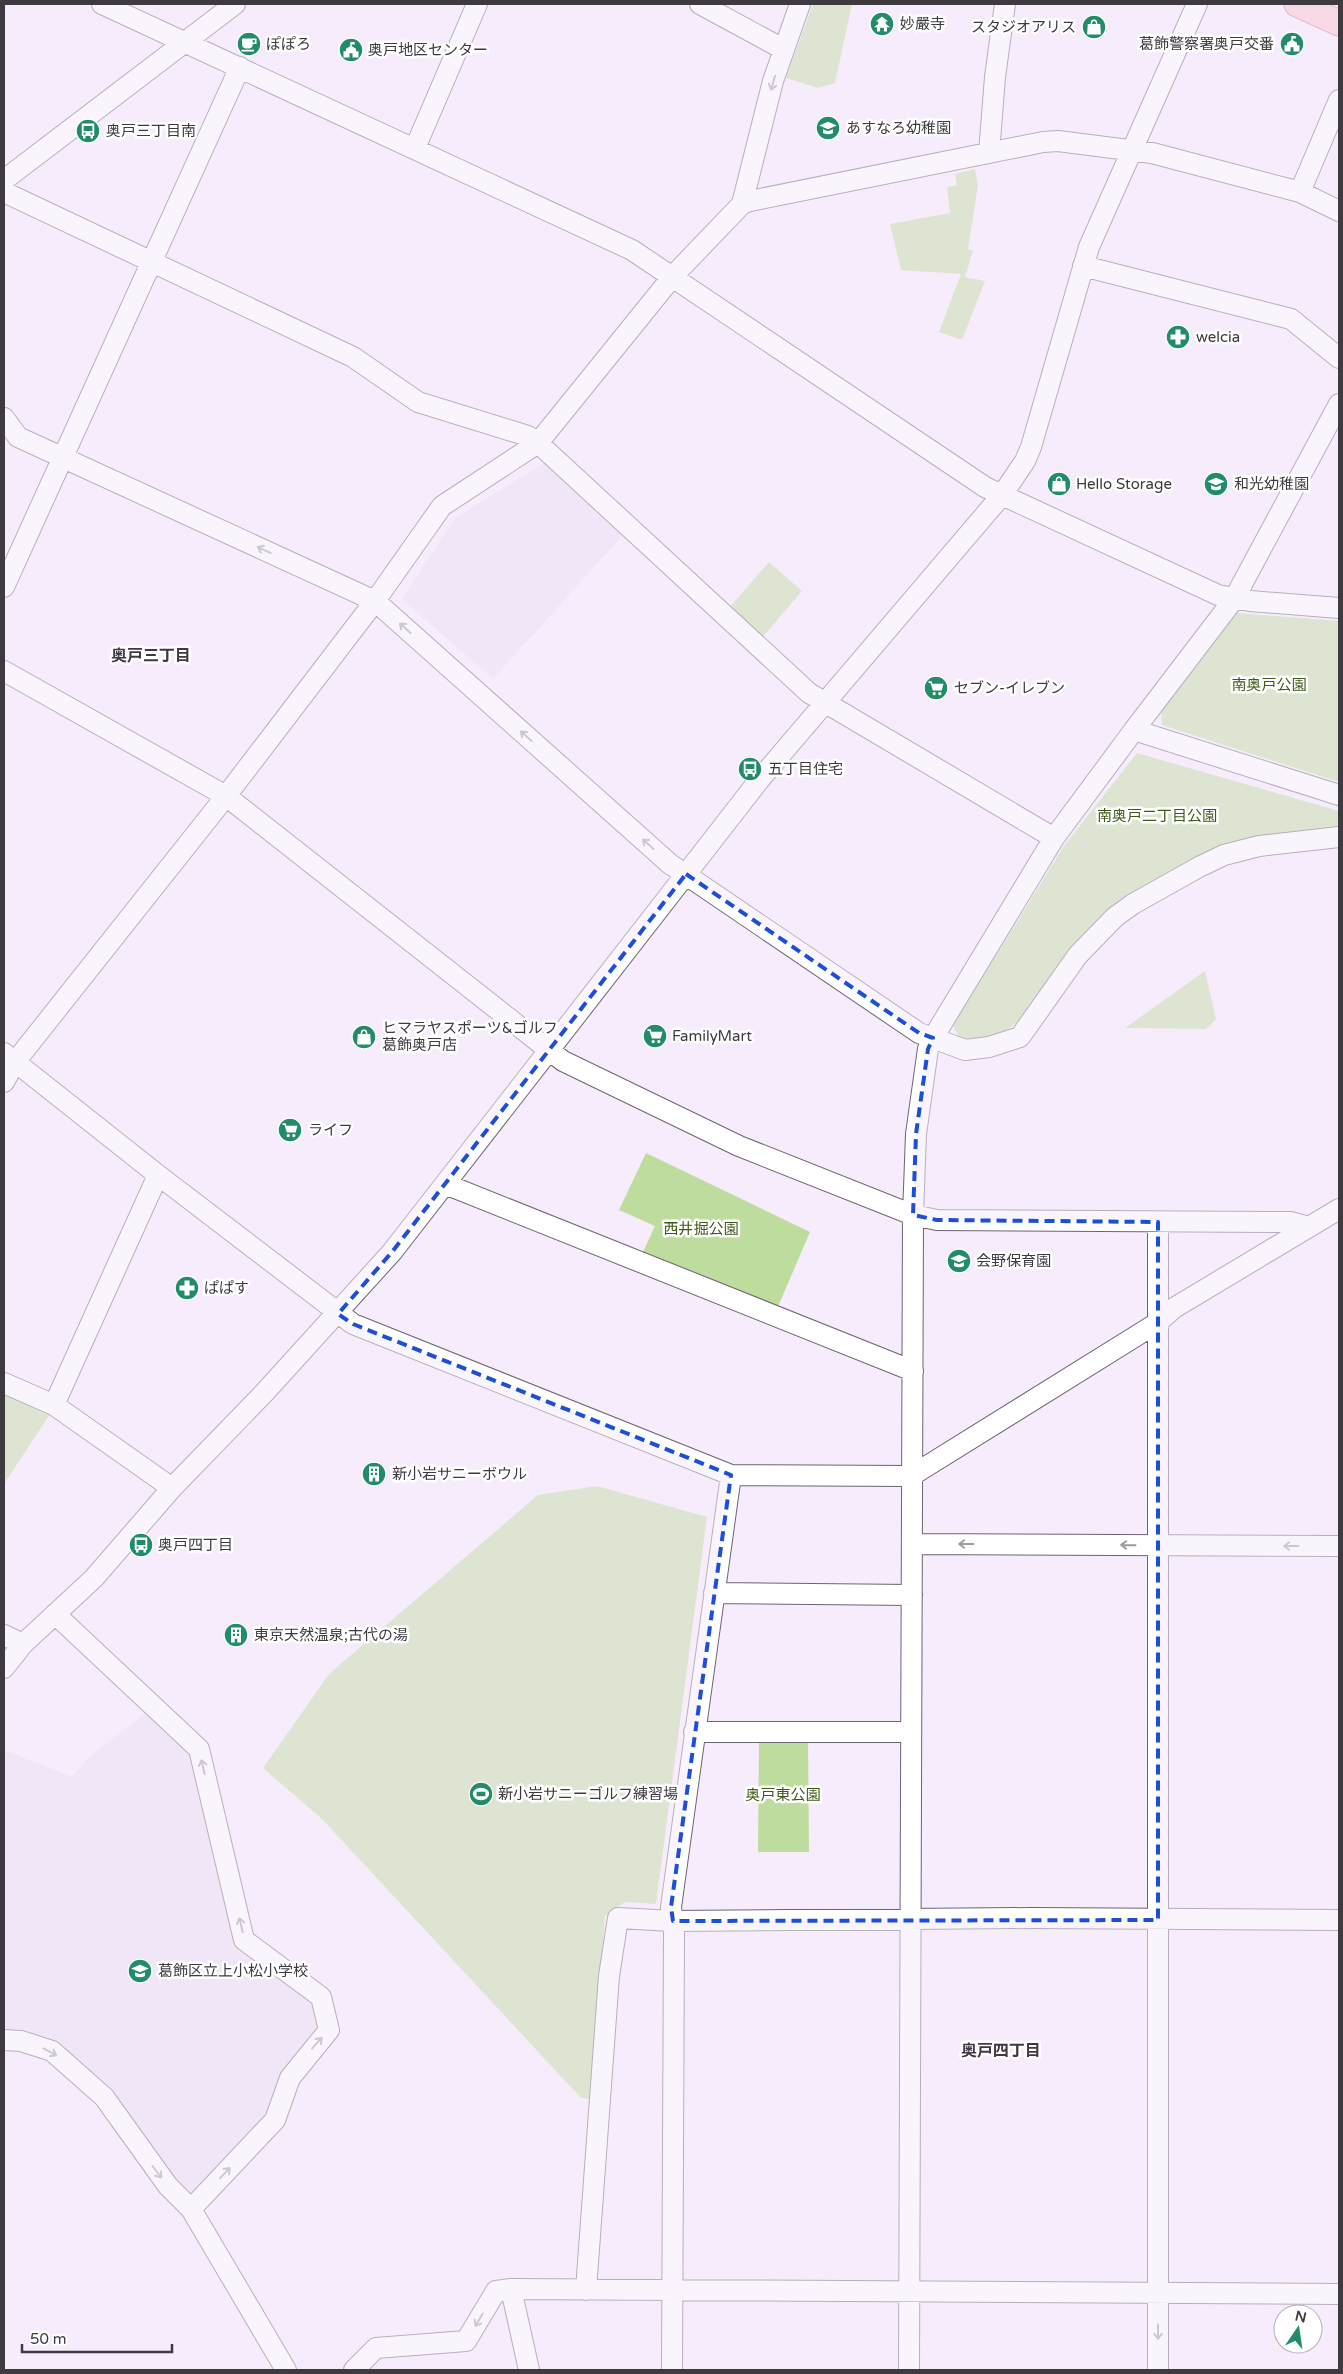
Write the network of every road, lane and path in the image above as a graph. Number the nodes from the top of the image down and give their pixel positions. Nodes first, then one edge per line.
1 (102, 4) edge
2 (235, 4) edge
3 (477, 4) edge
4 (700, 4) edge
5 (800, 4) edge
6 (1005, 4) edge
7 (1197, 4) edge
8 (1296, 4) edge
9 (1339, 23) edge
10 (183, 41) junction
11 (783, 50) junction
12 (240, 67) junction
13 (1339, 100) edge
14 (415, 148) junction
15 (1133, 151) junction
16 (990, 153) junction
17 (4, 180) edge
18 (4, 192) edge
19 (1300, 192) junction
20 (742, 204) junction
21 (1339, 211) edge
22 (152, 263) junction
23 (1083, 266) junction
24 (673, 276) junction
25 (1339, 358) edge
26 (1339, 404) edge
27 (4, 418) edge
28 (538, 443) junction
29 (63, 457) junction
30 (1002, 495) junction
31 (4, 587) edge
32 (1234, 599) junction
33 (375, 601) junction
34 (1339, 608) edge
35 (4, 671) edge
36 (824, 703) junction
37 (1134, 730) junction
38 (1339, 795) edge
39 (226, 796) junction
40 (1339, 837) edge
41 (1054, 838) junction
42 (686, 874) junction
43 (933, 1038) junction
44 (548, 1051) junction
45 (10, 1057) edge
46 (4, 1082) edge
47 (158, 1175) junction
48 (445, 1184) junction
49 (1339, 1209) edge
50 (913, 1215) junction
51 (1158, 1222) junction
52 (1309, 1228) junction
53 (338, 1314) junction
54 (1157, 1323) junction
55 (912, 1372) junction
56 (4, 1382) edge
57 (54, 1405) junction
58 (732, 1475) junction
59 (910, 1476) junction
60 (172, 1488) junction
61 (912, 1544) junction
62 (1158, 1545) junction
63 (1339, 1546) edge
64 (714, 1593) junction
65 (912, 1595) junction
66 (55, 1614) junction
67 (4, 1635) edge
68 (23, 1644) junction
69 (4, 1668) edge
70 (694, 1732) junction
71 (911, 1732) junction
72 (910, 1920) junction
73 (1158, 1920) junction
74 (1339, 1920) edge
75 (673, 1921) junction
76 (4, 2040) edge
77 (191, 2209) junction
78 (511, 2290) junction
79 (586, 2290) junction
80 (671, 2290) junction
81 (908, 2292) junction
82 (1158, 2293) junction
83 (1339, 2294) edge
84 (286, 2370) edge
85 (354, 2370) edge
86 (529, 2370) edge
87 (672, 2370) edge
88 (909, 2370) edge
89 (1158, 2370) edge

1 - 10 street
2 - 10 street
3 - 14 street
4 - 11 street
5 - 11 street
6 - 16 street
7 - 15 street
8 - 9 main road
10 - 12 street
10 - 17 street
11 -> 20 street
12 - 14 street
12 - 22 street
13 - 19 street
14 - 24 street
15 - 16 street
15 - 19 street
15 - 23 street
16 - 20 street
18 - 22 street
19 - 21 street
20 - 24 street
22 - 28 street
22 - 29 street
23 - 25 street
23 - 30 street
24 - 28 street
24 - 30 street
26 - 32 street
27 - 29 street
28 - 33 street
28 - 36 street
29 - 31 street
33 -> 29 street
30 - 32 street
30 - 36 street
32 - 34 street
32 - 37 street
33 - 39 street
42 -> 33 street
35 - 39 street
36 - 41 street
36 - 42 street
37 - 38 street
37 - 41 street
39 - 44 street
39 - 45 street
40 - 43 street
41 - 43 street
42 - 43 street
42 - 44 street
43 - 50 street
44 - 48 street
44 - 50 street
45 - 46 street
45 - 47 street
47 - 53 street
47 - 57 street
48 - 53 street
48 - 55 street
49 - 52 street
50 - 51 street
50 - 55 street
51 - 52 street
51 - 54 street
52 - 54 street
53 - 58 street
53 - 60 street
54 - 59 street
54 - 62 street
55 - 59 street
56 - 57 street
57 - 60 street
58 - 59 street
58 - 64 street
59 - 61 street
60 - 66 street
62 -> 61 street
61 - 65 street
63 -> 62 street
62 - 73 street
64 - 65 street
64 - 70 street
65 - 71 street
66 - 68 street
77 -> 66 street
67 - 68 street
68 - 69 street
70 - 71 street
70 - 75 street
71 - 72 street
72 - 73 street
72 - 75 street
72 - 81 street
73 - 74 street
73 - 82 street
75 - 79 street
75 - 80 street
76 -> 77 street
77 - 84 street
78 - 79 street
78 -> 85 street
78 - 86 street
79 - 80 street
80 - 81 street
80 - 87 street
81 - 82 street
81 - 88 street
82 - 83 street
82 -> 89 street

